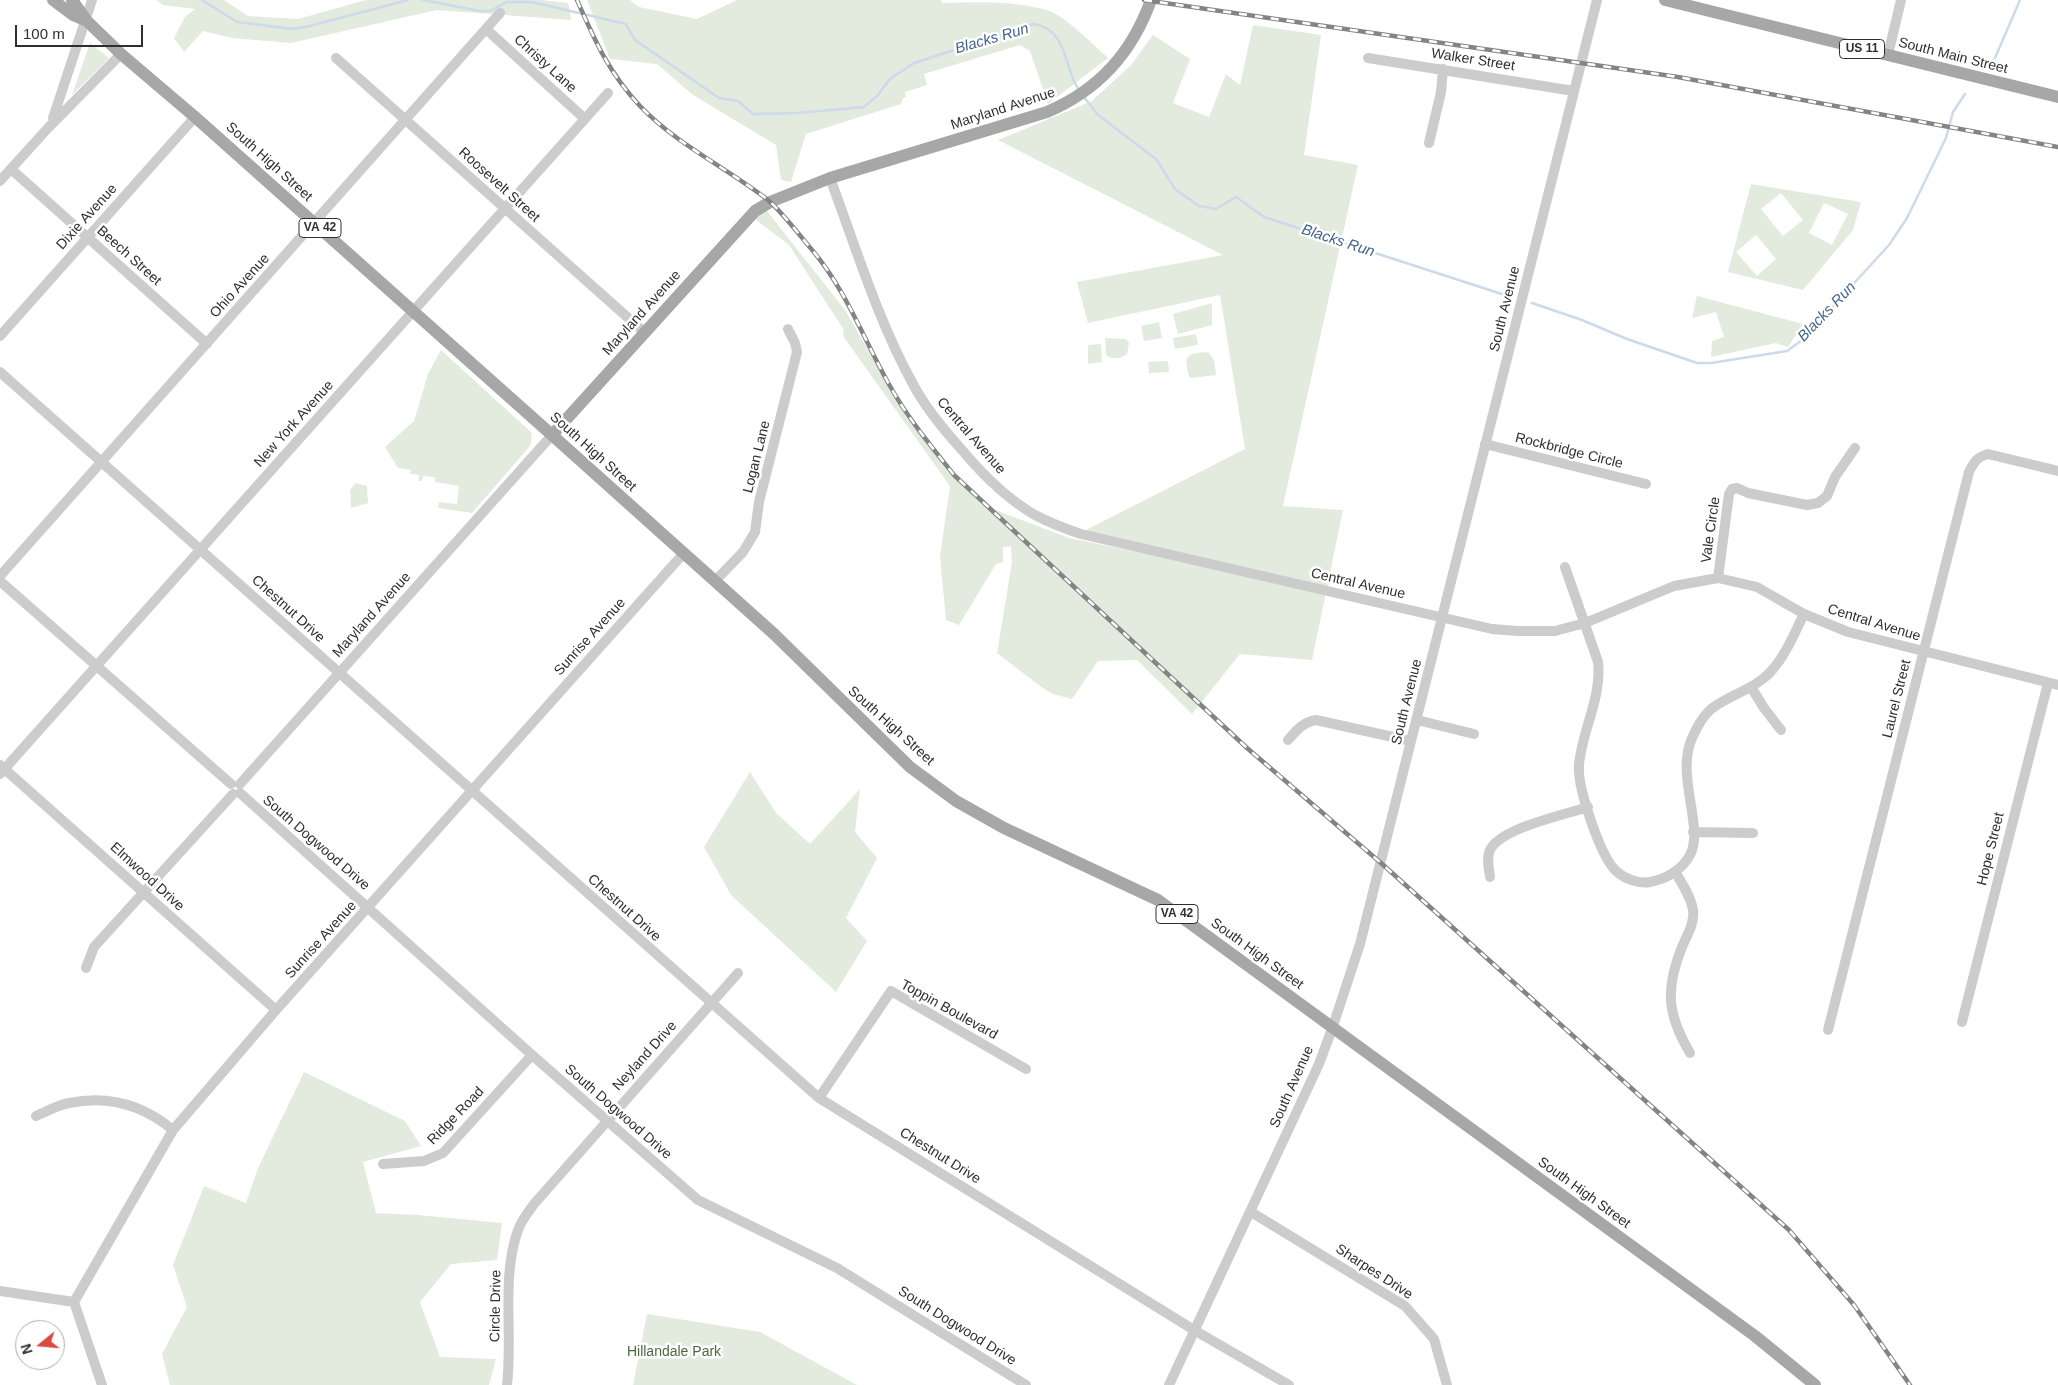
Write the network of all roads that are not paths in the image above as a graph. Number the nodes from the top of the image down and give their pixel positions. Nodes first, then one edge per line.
1 (53, 0) edge
2 (72, 0) edge
3 (92, 0) edge
4 (1151, 0) edge
5 (1596, 0) edge
6 (1665, 0) edge
7 (1901, 0) edge
8 (500, 13) dead end
9 (87, 20) junction
10 (486, 29) junction
11 (121, 54) junction
12 (1888, 55) junction
13 (336, 58) dead end
14 (1368, 58) dead end
15 (1444, 69) junction
16 (1574, 91) junction
17 (608, 93) dead end
18 (2058, 97) edge
19 (195, 117) junction
20 (585, 119) junction
21 (406, 120) junction
22 (48, 128) junction
23 (1429, 143) dead end
24 (10, 170) junction
25 (830, 178) junction
26 (0, 181) edge
27 (505, 208) junction
28 (315, 224) junction
29 (88, 237) junction
30 (413, 311) junction
31 (788, 329) dead end
32 (644, 332) junction
33 (0, 336) edge
34 (206, 344) junction
35 (0, 372) edge
36 (552, 435) junction
37 (1485, 444) junction
38 (1854, 448) dead end
39 (101, 462) junction
40 (2058, 471) edge
41 (1646, 484) dead end
42 (200, 549) junction
43 (683, 554) junction
44 (1565, 567) dead end
45 (0, 576) edge
46 (1718, 578) junction
47 (0, 581) edge
48 (714, 581) junction
49 (1804, 614) junction
50 (1442, 616) junction
51 (1585, 624) junction
52 (1924, 652) junction
53 (96, 666) junction
54 (340, 673) junction
55 (2053, 684) edge
56 (1751, 687) junction
57 (1416, 720) junction
58 (1781, 730) dead end
59 (1474, 734) dead end
60 (1288, 740) dead end
61 (1411, 741) junction
62 (1, 769) edge
63 (236, 789) junction
64 (472, 790) junction
65 (1588, 807) junction
66 (1694, 832) junction
67 (1753, 833) dead end
68 (1675, 872) junction
69 (1490, 877) dead end
70 (144, 893) junction
71 (368, 907) junction
72 (86, 968) dead end
73 (738, 973) dead end
74 (711, 1003) junction
75 (276, 1010) junction
76 (1962, 1022) dead end
77 (1332, 1028) junction
78 (1828, 1030) dead end
79 (1690, 1053) dead end
80 (532, 1054) junction
81 (1026, 1069) dead end
82 (819, 1098) junction
83 (36, 1116) dead end
84 (606, 1120) junction
85 (173, 1130) junction
86 (383, 1164) dead end
87 (1251, 1212) junction
88 (519, 1228) joint
89 (0, 1290) edge
90 (74, 1302) junction
91 (1194, 1330) junction
92 (102, 1385) edge
93 (507, 1385) edge
94 (1026, 1385) edge
95 (1169, 1385) edge
96 (1289, 1385) edge
97 (1446, 1385) edge
98 (1816, 1385) edge

1 - 9 main road, South High Street / VA 42
2 - 9 main road, VA 42
3 - 9 street
4 - 25 main road, Maryland Avenue
5 - 16 street, South Avenue
6 - 12 main road, South Main Street / US 11
7 - 12 street
8 - 10 street, Ohio Avenue
9 - 11 main road, South High Street / VA 42
9 - 22 street
10 - 20 street, Christy Lane
10 - 21 street, Ohio Avenue
11 - 19 main road, South High Street / VA 42
11 - 22 street
12 - 18 main road, South Main Street / US 11
13 - 21 street, Roosevelt Street
14 - 15 street, Walker Street
15 - 16 street, Walker Street
15 - 23 street
16 - 37 street, South Avenue
17 - 20 street, New York Avenue
19 - 28 main road, South High Street / VA 42
19 - 29 street, Dixie Avenue
20 - 27 street, New York Avenue
21 - 27 street, Roosevelt Street
21 - 28 street, Ohio Avenue
22 - 24 street
24 - 26 street
24 - 29 street, Beech Street
25 - 32 main road, Maryland Avenue
25 - 50 street, Central Avenue
27 - 30 street, New York Avenue
27 - 32 street, Roosevelt Street
28 - 30 main road, South High Street / VA 42
28 - 34 street, Ohio Avenue
29 - 33 street, Dixie Avenue
29 - 34 street, Beech Street
30 - 36 main road, South High Street / VA 42
30 - 42 street, New York Avenue
31 - 48 street, Logan Lane
32 - 36 main road, Maryland Avenue
34 - 39 street, Ohio Avenue
35 - 39 street, Chestnut Drive
36 - 43 main road, South High Street / VA 42
36 - 54 street, Maryland Avenue
37 - 41 street, Rockbridge Circle
37 - 50 street, South Avenue
38 - 46 street, Vale Circle
39 - 42 street, Chestnut Drive
39 - 45 street, Ohio Avenue
40 - 52 street, Laurel Street
42 - 53 street, New York Avenue
42 - 54 street, Chestnut Drive
43 - 48 main road, South High Street / VA 42
43 - 64 street, Sunrise Avenue
44 - 51 street
46 - 49 street, Central Avenue
46 - 51 street, Central Avenue
47 - 53 street, South Dogwood Drive
48 - 77 main road, South High Street / VA 42
49 - 52 street, Central Avenue
49 - 56 street
50 - 51 street, Central Avenue
50 - 57 street, South Avenue
51 - 65 street
52 - 55 street, Central Avenue
52 - 78 street, Laurel Street
53 - 62 street, New York Avenue
53 - 63 street, South Dogwood Drive
54 - 63 street, Maryland Avenue
54 - 64 street, Chestnut Drive
55 - 76 street, Hope Street
56 - 58 street
56 - 66 street
57 - 59 street
57 - 61 street, South Avenue
60 - 61 street
61 - 77 street, South Avenue
62 - 70 street, Elmwood Drive
63 - 70 street, Maryland Avenue
63 - 71 street, South Dogwood Drive
64 - 71 street, Sunrise Avenue
64 - 74 street, Chestnut Drive
65 - 68 street
65 - 69 street
66 - 67 street
66 - 68 street
68 - 79 street
70 - 72 street, Maryland Avenue
70 - 75 street, Elmwood Drive
71 - 75 street, Sunrise Avenue
71 - 80 street, South Dogwood Drive
73 - 74 street, Neyland Drive
74 - 82 street, Chestnut Drive
74 - 84 street, Neyland Drive
75 - 85 street, Sunrise Avenue
77 - 87 street, South Avenue
77 - 98 main road, South High Street / VA 42
80 - 84 street, South Dogwood Drive
80 - 86 street, Ridge Road
81 - 82 street, Toppin Boulevard
82 - 91 street, Chestnut Drive
83 - 85 street
84 - 88 street, Neyland Drive
84 - 94 street, South Dogwood Drive
85 - 90 street, Sunrise Avenue
87 - 91 street, South Avenue
87 - 97 street, Sharpes Drive
88 - 93 street, Circle Drive
89 - 90 street
90 - 92 street
91 - 95 street, South Avenue
91 - 96 street, Chestnut Drive

